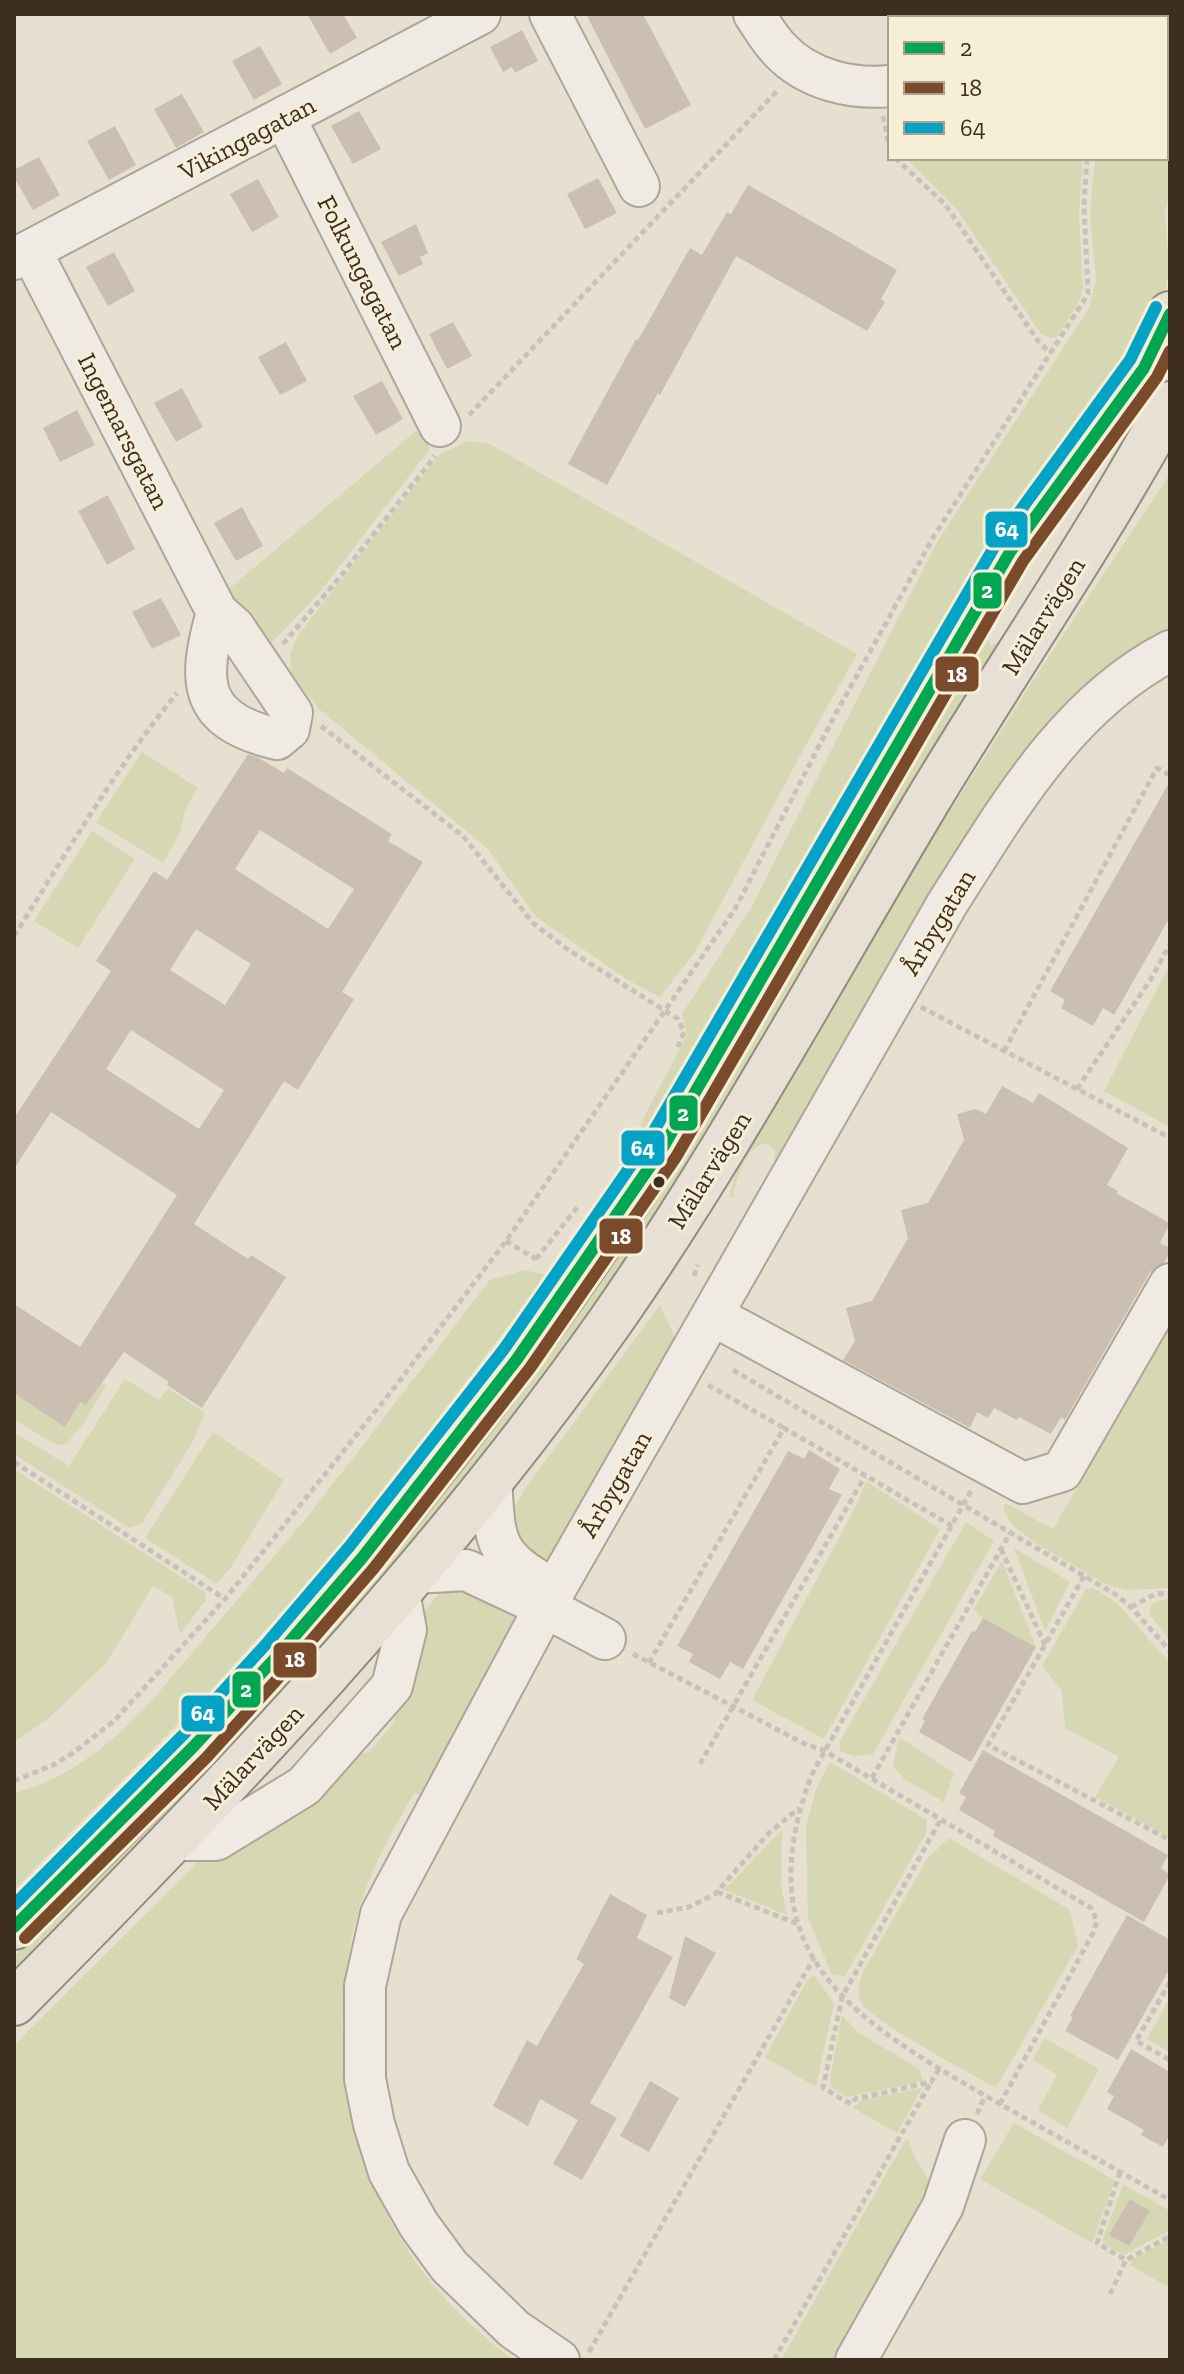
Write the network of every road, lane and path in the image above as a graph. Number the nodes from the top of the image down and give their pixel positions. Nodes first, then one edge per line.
1 (480, 14) edge
2 (550, 14) edge
3 (754, 14) edge
4 (797, 66) junction
5 (888, 86) edge
6 (285, 118) junction
7 (897, 160) edge
8 (1087, 160) edge
9 (639, 186) dead end
10 (23, 255) edge
11 (1170, 314) edge
12 (1050, 353) junction
13 (1170, 404) edge
14 (447, 433) junction
15 (1170, 450) edge
16 (1121, 490) junction
17 (217, 612) junction
18 (1170, 651) edge
19 (259, 662) junction
20 (207, 682) junction
21 (292, 713) junction
22 (1170, 775) edge
23 (14, 936) edge
24 (1170, 944) edge
25 (895, 994) junction
26 (665, 1012) junction
27 (1004, 1051) junction
28 (671, 1061) dead end
29 (1077, 1089) junction
30 (1170, 1138) edge
31 (579, 1205) dead end
32 (506, 1241) junction
33 (536, 1259) junction
34 (543, 1263) dead end
35 (1170, 1284) edge
36 (712, 1315) junction
37 (681, 1370) junction
38 (733, 1370) dead end
39 (784, 1428) junction
40 (14, 1462) edge
41 (865, 1476) junction
42 (491, 1478) junction
43 (963, 1506) junction
44 (952, 1526) junction
45 (1010, 1533) junction
46 (1001, 1548) junction
47 (1084, 1576) junction
48 (407, 1582) junction
49 (1170, 1593) edge
50 (550, 1598) junction
51 (225, 1599) junction
52 (1131, 1607) junction
53 (605, 1639) joint
54 (1045, 1645) junction
55 (1170, 1651) edge
56 (649, 1663) junction
57 (732, 1706) junction
58 (823, 1750) junction
59 (700, 1764) dead end
60 (872, 1778) junction
61 (14, 1781) edge
62 (800, 1808) junction
63 (941, 1819) junction
64 (175, 1840) junction
65 (1170, 1840) edge
66 (717, 1892) junction
67 (657, 1913) dead end
68 (799, 1924) junction
69 (14, 1927) edge
70 (814, 1958) junction
71 (1170, 1982) edge
72 (842, 1997) junction
73 (14, 2003) edge
74 (1170, 2060) edge
75 (939, 2069) junction
76 (931, 2082) junction
77 (1000, 2104) junction
78 (965, 2140) dead end
79 (1120, 2172) junction
80 (1170, 2200) edge
81 (1170, 2236) edge
82 (1126, 2260) junction
83 (1110, 2294) dead end
84 (559, 2360) edge
85 (584, 2360) edge
86 (774, 2360) edge
87 (856, 2360) edge

1 - 6 street, Vikingagatan
2 - 9 street
3 - 4 street
4 - 5 street
4 - 14 path
6 - 10 street, Vikingagatan
6 - 14 street, Folkungagatan
7 - 12 path
8 - 12 path
10 - 17 street, Ingemarsgatan
11 - 69 main road, Mälarvägen
12 - 26 path
13 - 16 main road, Mälarvägen
14 - 19 path
15 - 16 main road
16 - 42 main road, Mälarvägen
17 - 19 street, Ingemarsgatan
17 - 20 street
18 - 25 street, Årbygatan
19 - 21 street, Ingemarsgatan
20 - 21 street
20 - 23 path
21 - 26 path
22 - 27 path
24 - 29 path
25 - 27 path
25 - 36 street, Årbygatan
26 - 28 path
26 - 32 path
27 - 29 path
29 - 30 path
31 - 33 path
32 - 33 path
32 - 51 path
33 - 34 path
35 - 36 street
36 - 37 street, Årbygatan
37 - 39 path
37 - 50 street, Årbygatan
38 - 43 path
39 - 41 path
39 - 56 path
40 - 51 path
41 - 44 path
41 - 57 path
42 - 48 main road, Mälarvägen
42 - 50 street
43 - 44 path
43 - 45 path
44 - 58 path
45 - 46 path
45 - 47 path
46 - 54 path
46 - 60 path
47 - 52 path
47 - 54 path
48 - 50 street
48 - 64 main road, Mälarvägen
48 - 64 street
49 - 52 path
50 - 53 street
50 - 84 street, Årbygatan
51 - 61 path
52 - 55 path
53 - 56 path
54 - 65 path
56 - 57 path
57 - 58 path
57 - 59 path
58 - 60 path
58 - 62 path
60 - 63 path
62 - 66 path
62 - 68 path
63 - 72 path
63 - 77 path
64 - 73 main road, Mälarvägen
66 - 67 path
66 - 68 path
68 - 70 path
70 - 72 path
70 - 85 path
71 - 74 path
72 - 75 path
72 - 76 path
75 - 76 path
75 - 77 path
76 - 86 path
77 - 79 path
78 - 87 street
79 - 80 path
79 - 82 path
81 - 82 path
82 - 83 path

